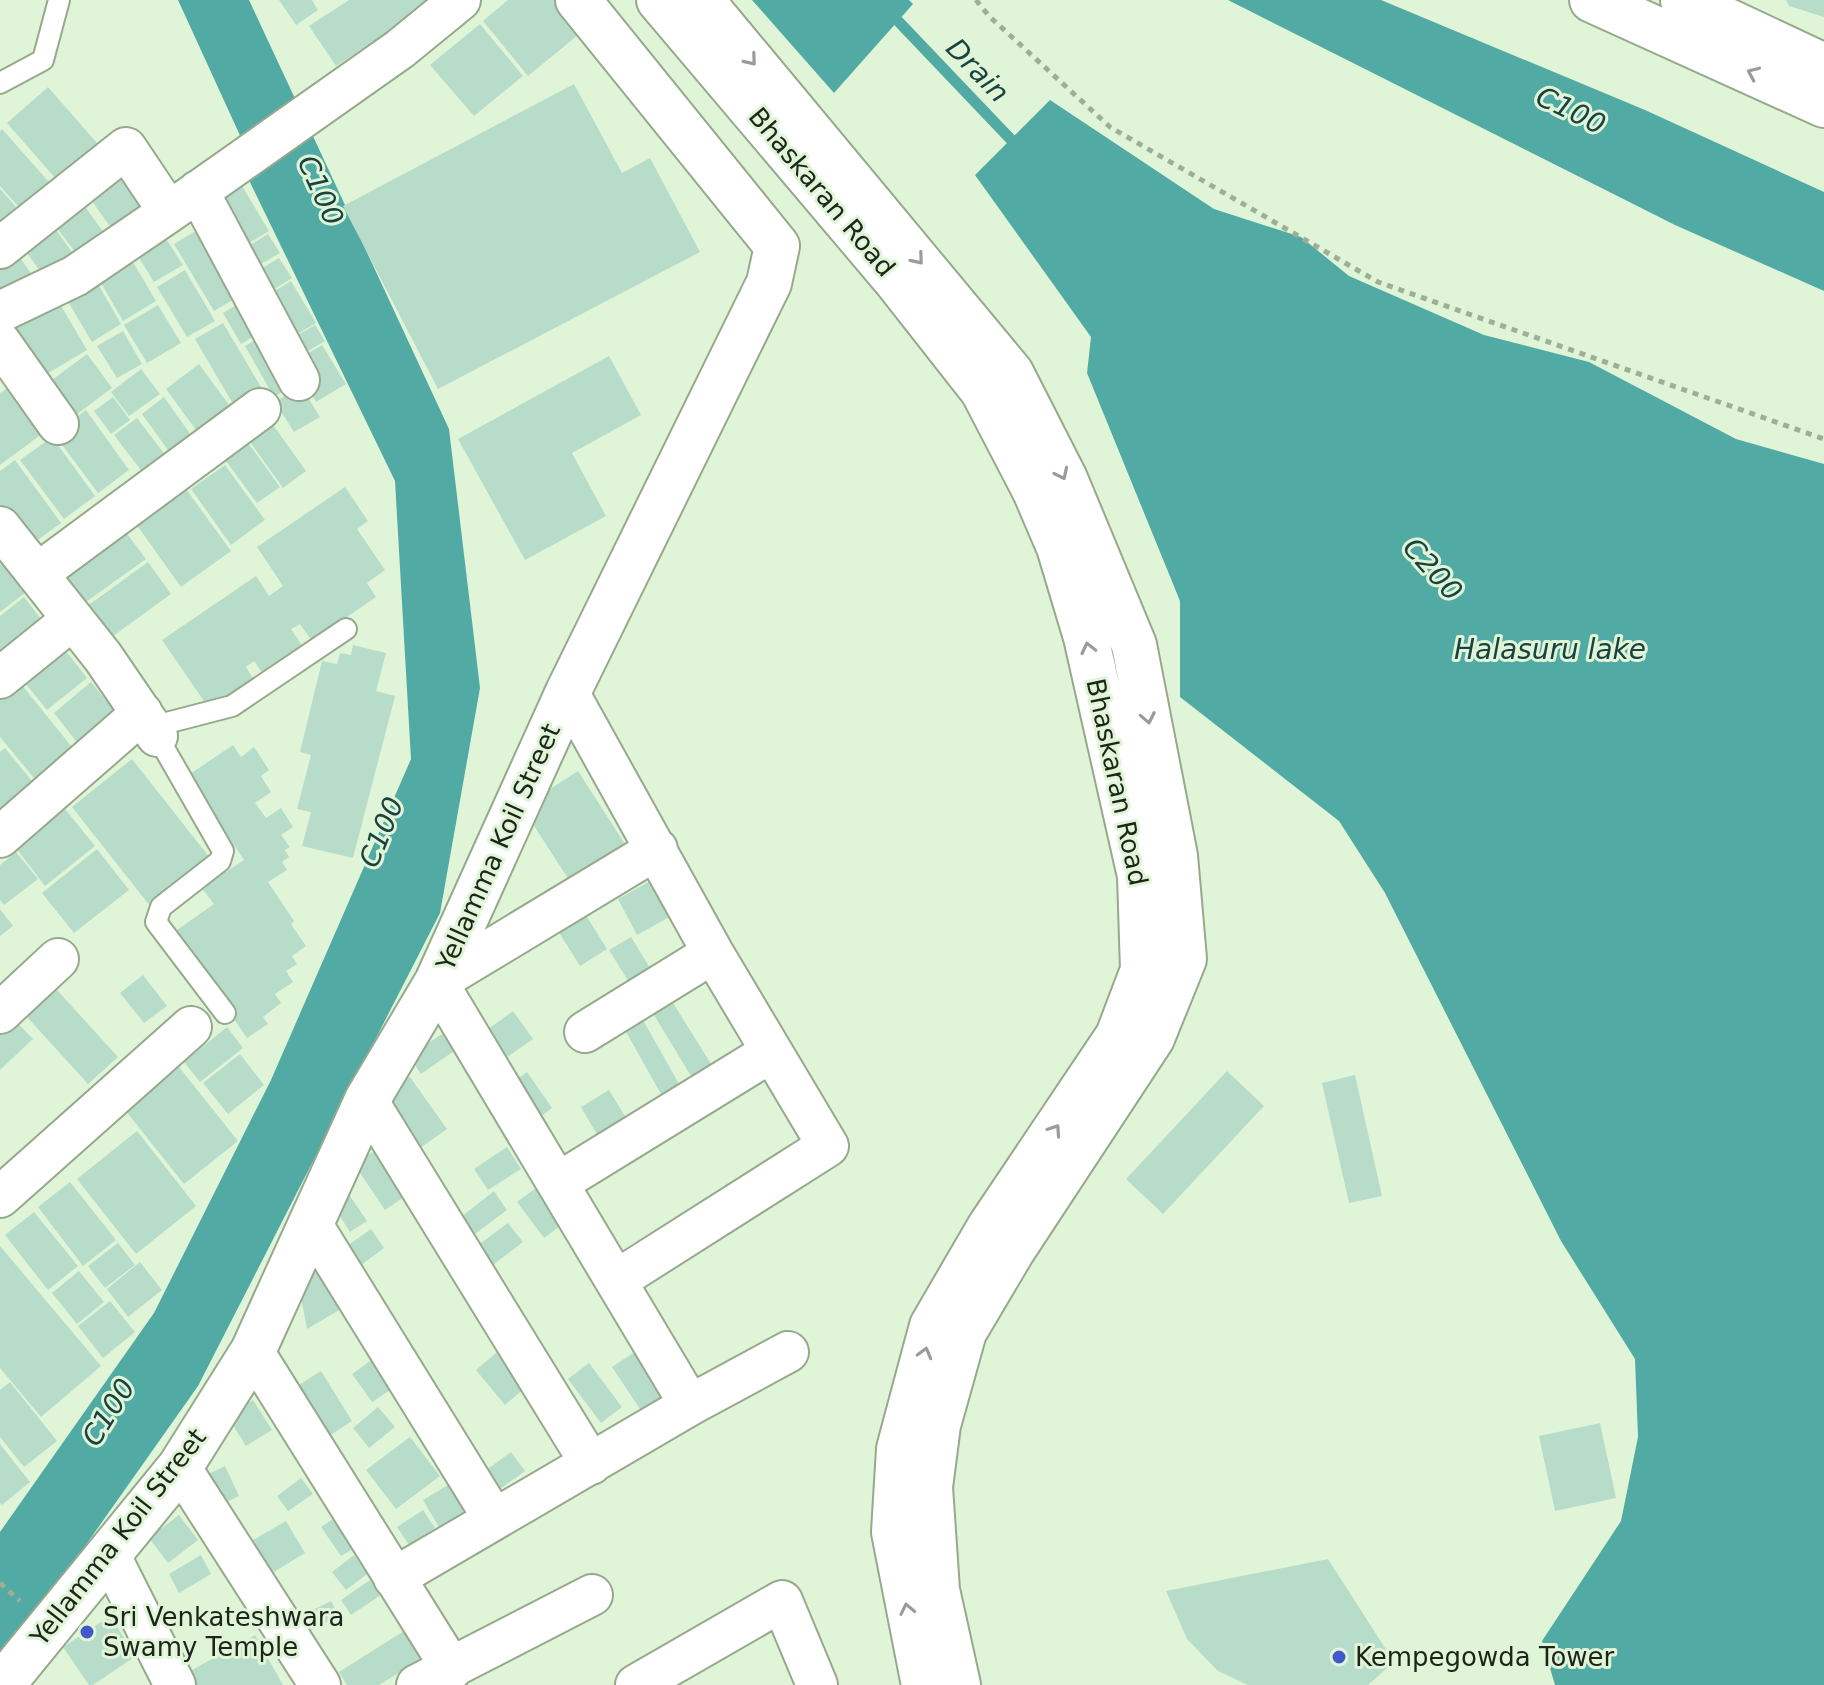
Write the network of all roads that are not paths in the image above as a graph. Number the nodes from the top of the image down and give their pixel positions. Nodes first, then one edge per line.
1 (59, 0) edge
2 (460, 0) edge
3 (578, 0) edge
4 (659, 0) edge
5 (701, 0) edge
6 (1592, 0) edge
7 (1707, 17) edge
8 (1824, 66) edge
9 (0, 83) edge
10 (1824, 105) edge
11 (184, 202) junction
12 (0, 248) edge
13 (0, 312) edge
14 (0, 342) edge
15 (299, 380) dead end
16 (260, 409) dead end
17 (58, 424) dead end
18 (3, 537) edge
19 (37, 574) junction
20 (73, 619) junction
21 (346, 629) dead end
22 (0, 678) edge
23 (568, 692) junction
24 (150, 725) junction
25 (0, 837) edge
26 (657, 849) junction
27 (1158, 870) junction
28 (713, 953) junction
29 (58, 959) dead end
30 (437, 982) junction
31 (0, 1013) edge
32 (208, 1020) joint
33 (585, 1032) dead end
34 (771, 1052) junction
35 (367, 1100) junction
36 (558, 1183) junction
37 (0, 1197) edge
38 (311, 1223) junction
39 (617, 1280) junction
40 (253, 1351) junction
41 (788, 1352) dead end
42 (690, 1405) junction
43 (591, 1464) junction
44 (180, 1467) junction
45 (494, 1519) junction
46 (110, 1556) junction
47 (394, 1578) junction
48 (592, 1595) dead end
49 (434, 1677) edge
50 (17, 1679) edge
51 (650, 1681) edge
52 (175, 1685) edge
53 (320, 1685) edge
54 (817, 1685) edge
55 (924, 1685) edge
56 (958, 1685) edge

1 - 9 lane
2 - 11 street
3 - 23 main road, Yellamma Koil Street
27 -> 4 main road, Bhaskaran Road
5 -> 27 main road, Bhaskaran Road
6 - 7 main road
7 - 8 main road
10 -> 7 main road
11 - 12 street
11 - 13 street
11 - 15 street
14 - 17 street
16 - 19 street
18 - 19 street
19 - 20 street
20 - 22 street
20 - 24 street
21 - 24 lane
23 - 26 street
23 - 30 main road, Yellamma Koil Street
24 - 25 street
24 - 32 lane
26 - 28 street
26 - 30 street
55 -> 27 main road, Bhaskaran Road
27 - 56 main road, Bhaskaran Road
28 - 33 street
28 - 34 street
29 - 31 street
30 - 35 main road, Yellamma Koil Street
30 - 36 street
32 - 37 street
34 - 36 street
34 - 39 street
35 - 38 main road, Yellamma Koil Street
35 - 43 street
36 - 39 street
38 - 40 main road, Yellamma Koil Street
38 - 45 street
39 - 42 street
40 - 44 main road, Yellamma Koil Street
40 - 47 street
41 - 42 street
42 - 43 street
43 - 45 street
44 - 46 main road, Yellamma Koil Street
44 - 53 street
45 - 47 street
46 - 50 main road, Yellamma Koil Street
46 - 52 street
47 - 49 street
48 - 49 street
51 - 54 street

